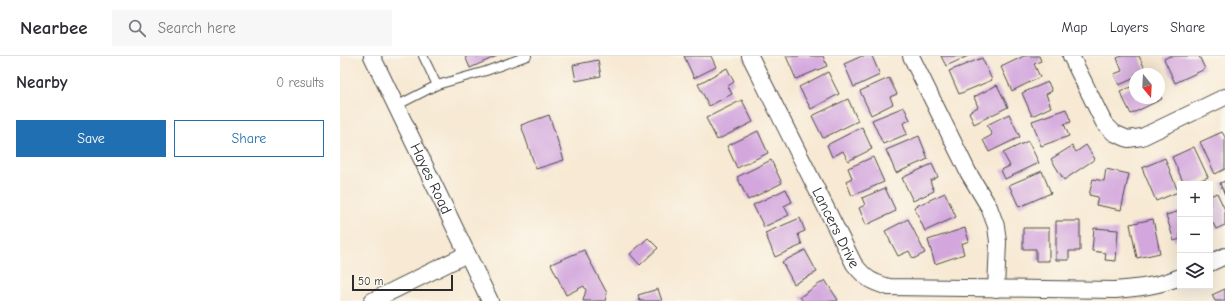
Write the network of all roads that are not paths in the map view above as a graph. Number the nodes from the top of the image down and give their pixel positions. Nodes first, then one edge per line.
1 (372, 56) edge
2 (423, 56) edge
3 (527, 56) edge
4 (750, 56) edge
5 (911, 56) edge
6 (1071, 56) edge
7 (437, 85) junction
8 (1225, 97) edge
9 (396, 106) junction
10 (467, 254) junction
11 (1225, 256) edge
12 (1213, 262) edge
13 (1177, 278) edge
14 (996, 289) junction
15 (372, 301) edge
16 (490, 301) edge

1 - 9 street, Hayes Road
2 - 7 lane
3 - 7 lane
4 - 14 street, Lancers Drive
5 - 14 street
6 - 8 street
7 - 9 lane
9 - 10 street, Hayes Road
10 - 15 street
10 - 16 street, Hayes Road
11 - 12 street
13 - 14 street, Lancers Drive

